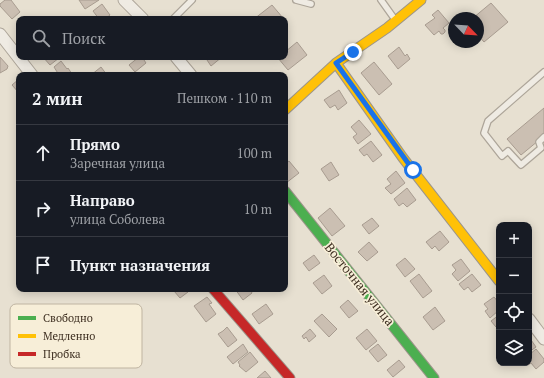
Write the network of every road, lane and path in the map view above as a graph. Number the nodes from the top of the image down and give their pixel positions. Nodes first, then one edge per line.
1 (124, 0) edge
2 (192, 0) edge
3 (296, 0) edge
4 (381, 0) edge
5 (421, 0) edge
6 (311, 4) dead end
7 (140, 16) edge
8 (176, 16) edge
9 (396, 21) junction
10 (0, 34) edge
11 (16, 54) edge
12 (20, 60) edge
13 (178, 60) edge
14 (336, 63) junction
15 (30, 72) edge
16 (188, 72) edge
17 (544, 72) edge
18 (288, 107) edge
19 (544, 137) edge
20 (288, 195) edge
21 (496, 277) edge
22 (216, 292) edge
23 (532, 323) edge
24 (544, 339) edge
25 (290, 378) edge
26 (434, 378) edge

1 - 7 street
2 - 8 lane
3 - 6 lane
4 - 9 lane
5 - 9 street
9 - 14 street
10 - 11 street
12 - 15 street
13 - 16 street
14 - 18 street
14 - 21 street
17 - 19 lane
20 - 26 street, Восточная улица
22 - 25 street
23 - 24 street

